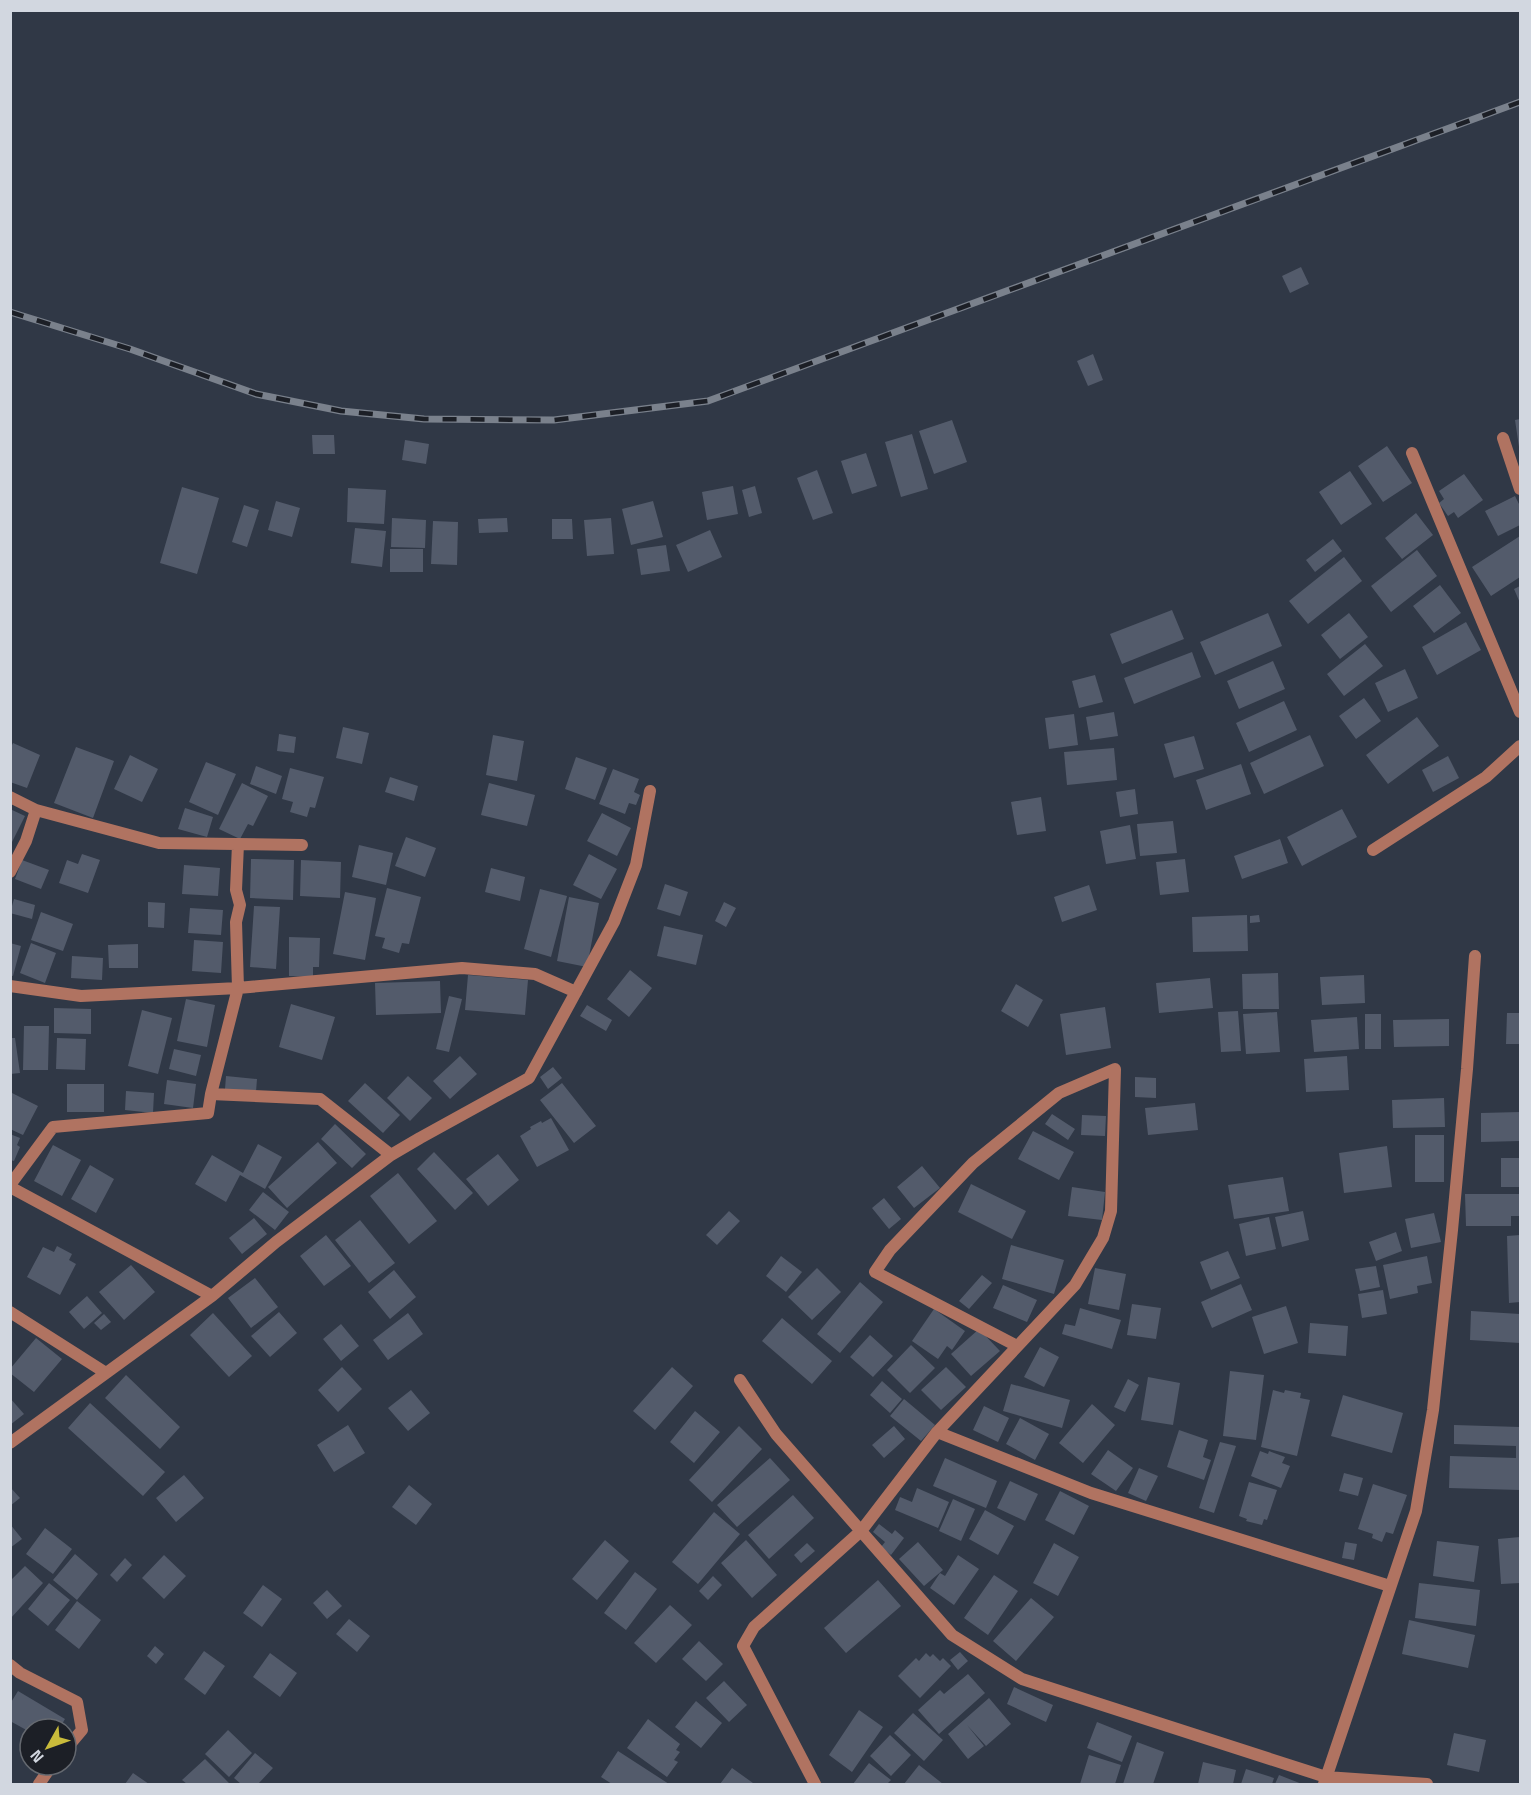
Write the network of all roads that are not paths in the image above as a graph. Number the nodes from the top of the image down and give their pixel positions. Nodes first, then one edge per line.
1 (1503, 438) dead end
2 (1412, 453) dead end
3 (1521, 489) edge
4 (1521, 712) edge
5 (1521, 746) edge
6 (650, 791) dead end
7 (10, 797) edge
8 (36, 810) junction
9 (238, 844) junction
10 (302, 844) dead end
11 (1373, 850) dead end
12 (10, 872) edge
13 (1475, 956) dead end
14 (10, 986) edge
15 (238, 988) junction
16 (576, 992) junction
17 (211, 1094) junction
18 (391, 1155) junction
19 (10, 1186) edge
20 (212, 1296) junction
21 (10, 1312) edge
22 (1017, 1346) junction
23 (106, 1374) junction
24 (740, 1380) dead end
25 (937, 1432) junction
26 (10, 1443) edge
27 (861, 1531) junction
28 (1390, 1586) junction
29 (10, 1665) edge
30 (78, 1735) edge
31 (1325, 1781) edge
32 (815, 1785) edge
33 (1427, 1785) edge

1 - 3 street
2 - 4 street
5 - 11 street
6 - 16 street
7 - 8 street
8 - 9 street
8 - 12 street
9 - 10 street
9 - 15 street
13 - 28 street
14 - 15 street
15 - 16 street
15 - 17 street
16 - 18 street
17 - 18 street
17 - 19 street
18 - 20 street
19 - 20 street
20 - 23 street
21 - 23 street
22 - 22 street
22 - 25 street
23 - 26 street
24 - 27 street
25 - 27 street
25 - 28 street
27 - 31 street
27 - 32 street
28 - 31 street
29 - 30 street
31 - 33 street

